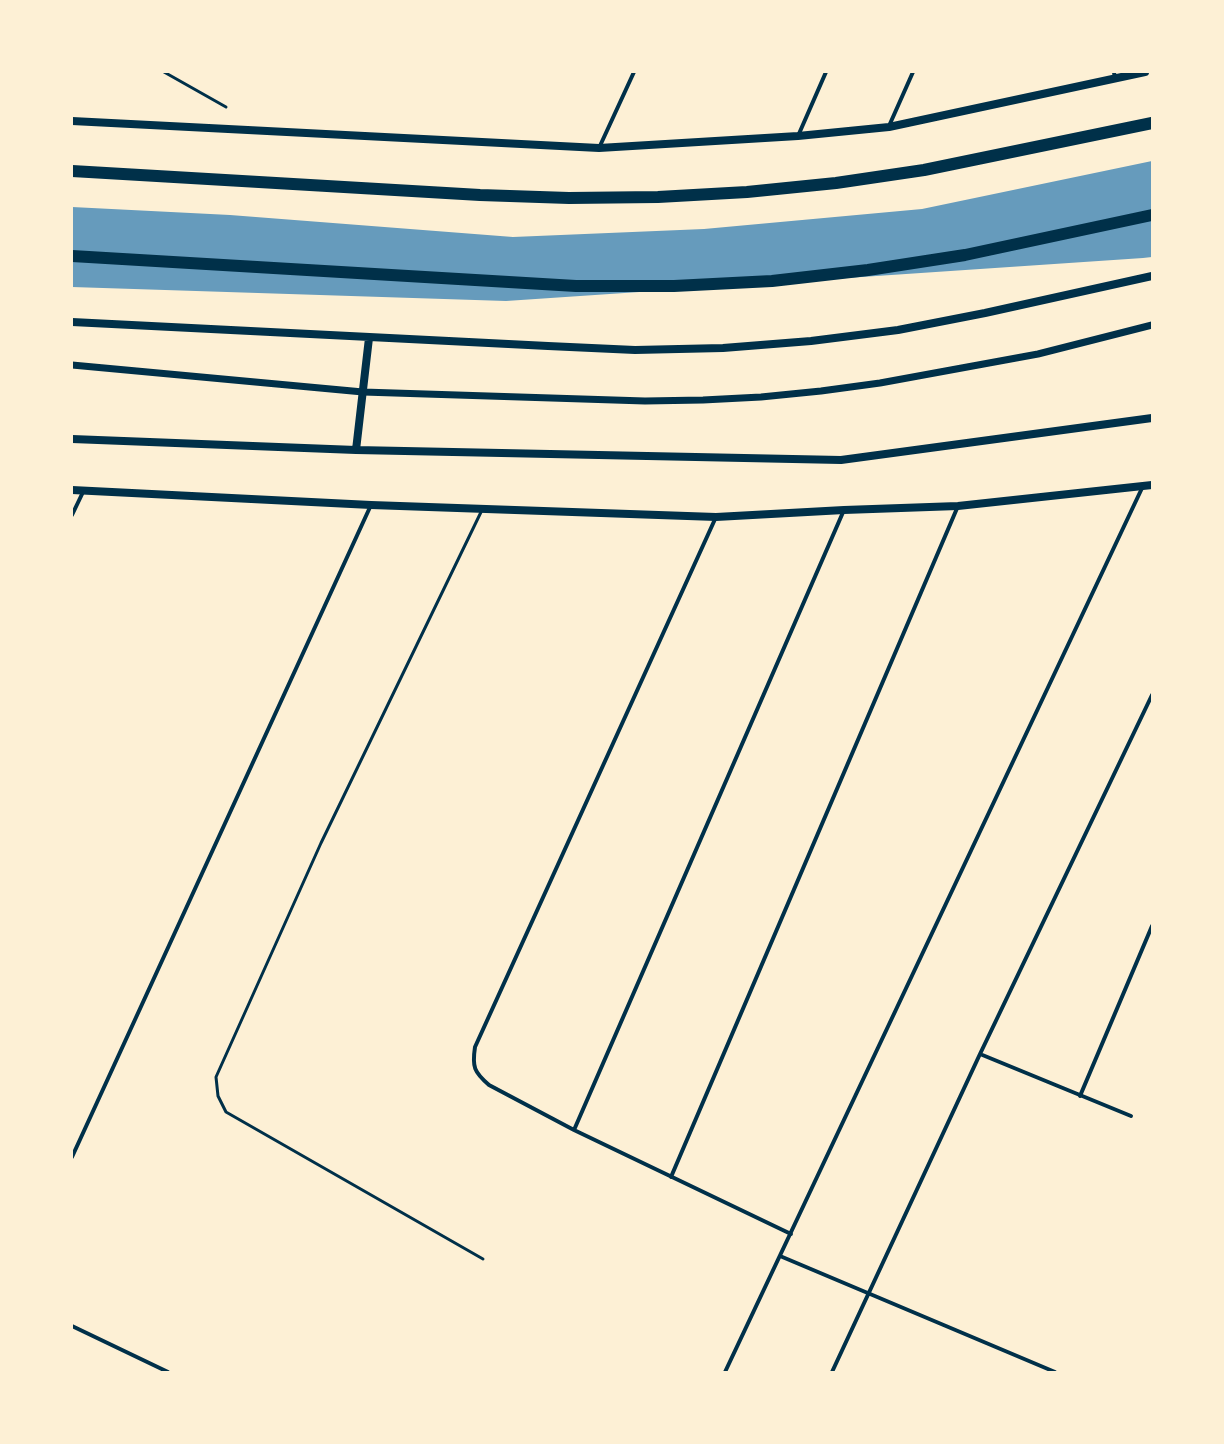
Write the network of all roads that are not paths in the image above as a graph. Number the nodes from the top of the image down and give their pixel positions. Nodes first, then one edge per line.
1 (164, 72) edge
2 (634, 72) edge
3 (826, 72) edge
4 (913, 72) edge
5 (1145, 72) edge
6 (1114, 75) edge
7 (226, 107) dead end
8 (72, 121) edge
9 (1152, 123) edge
10 (889, 127) junction
11 (798, 136) junction
12 (599, 148) junction
13 (72, 171) edge
14 (1152, 215) edge
15 (72, 256) edge
16 (1152, 276) edge
17 (72, 322) edge
18 (1152, 325) edge
19 (369, 338) junction
20 (72, 365) edge
21 (363, 392) junction
22 (1152, 418) edge
23 (72, 439) edge
24 (356, 450) junction
25 (1148, 485) edge
26 (72, 490) edge
27 (84, 490) junction
28 (371, 505) junction
29 (958, 506) junction
30 (483, 509) junction
31 (844, 510) junction
32 (72, 515) edge
33 (716, 516) junction
34 (1152, 695) edge
35 (1152, 926) edge
36 (980, 1054) junction
37 (1080, 1096) junction
38 (1131, 1116) dead end
39 (574, 1130) junction
40 (72, 1157) edge
41 (672, 1176) junction
42 (791, 1234) junction
43 (780, 1256) junction
44 (483, 1259) dead end
45 (869, 1294) junction
46 (72, 1326) edge
47 (168, 1372) edge
48 (725, 1372) edge
49 (832, 1372) edge
50 (1055, 1372) edge

1 - 7 lane
2 - 12 street
3 - 11 street
4 - 10 street
5 - 6 main road
6 - 10 main road
8 - 12 main road
9 - 13 highway
10 - 11 main road
11 - 12 main road
14 - 15 highway
16 - 19 main road
17 - 19 main road
18 - 21 street
19 - 21 main road
20 - 21 street
21 - 24 main road
22 - 24 main road
23 - 24 main road
25 - 29 main road
25 - 42 street
26 - 27 main road
27 - 28 main road
27 - 32 street
28 - 30 main road
28 - 40 street
29 - 31 main road
29 - 41 street
30 - 33 main road
30 - 44 lane
31 - 33 main road
31 - 39 street
33 - 39 street
34 - 36 street
35 - 37 street
36 - 37 street
36 - 45 street
37 - 38 street
39 - 41 street
41 - 42 street
42 - 43 street
43 - 45 street
43 - 48 street
45 - 49 street
45 - 50 street
46 - 47 street

